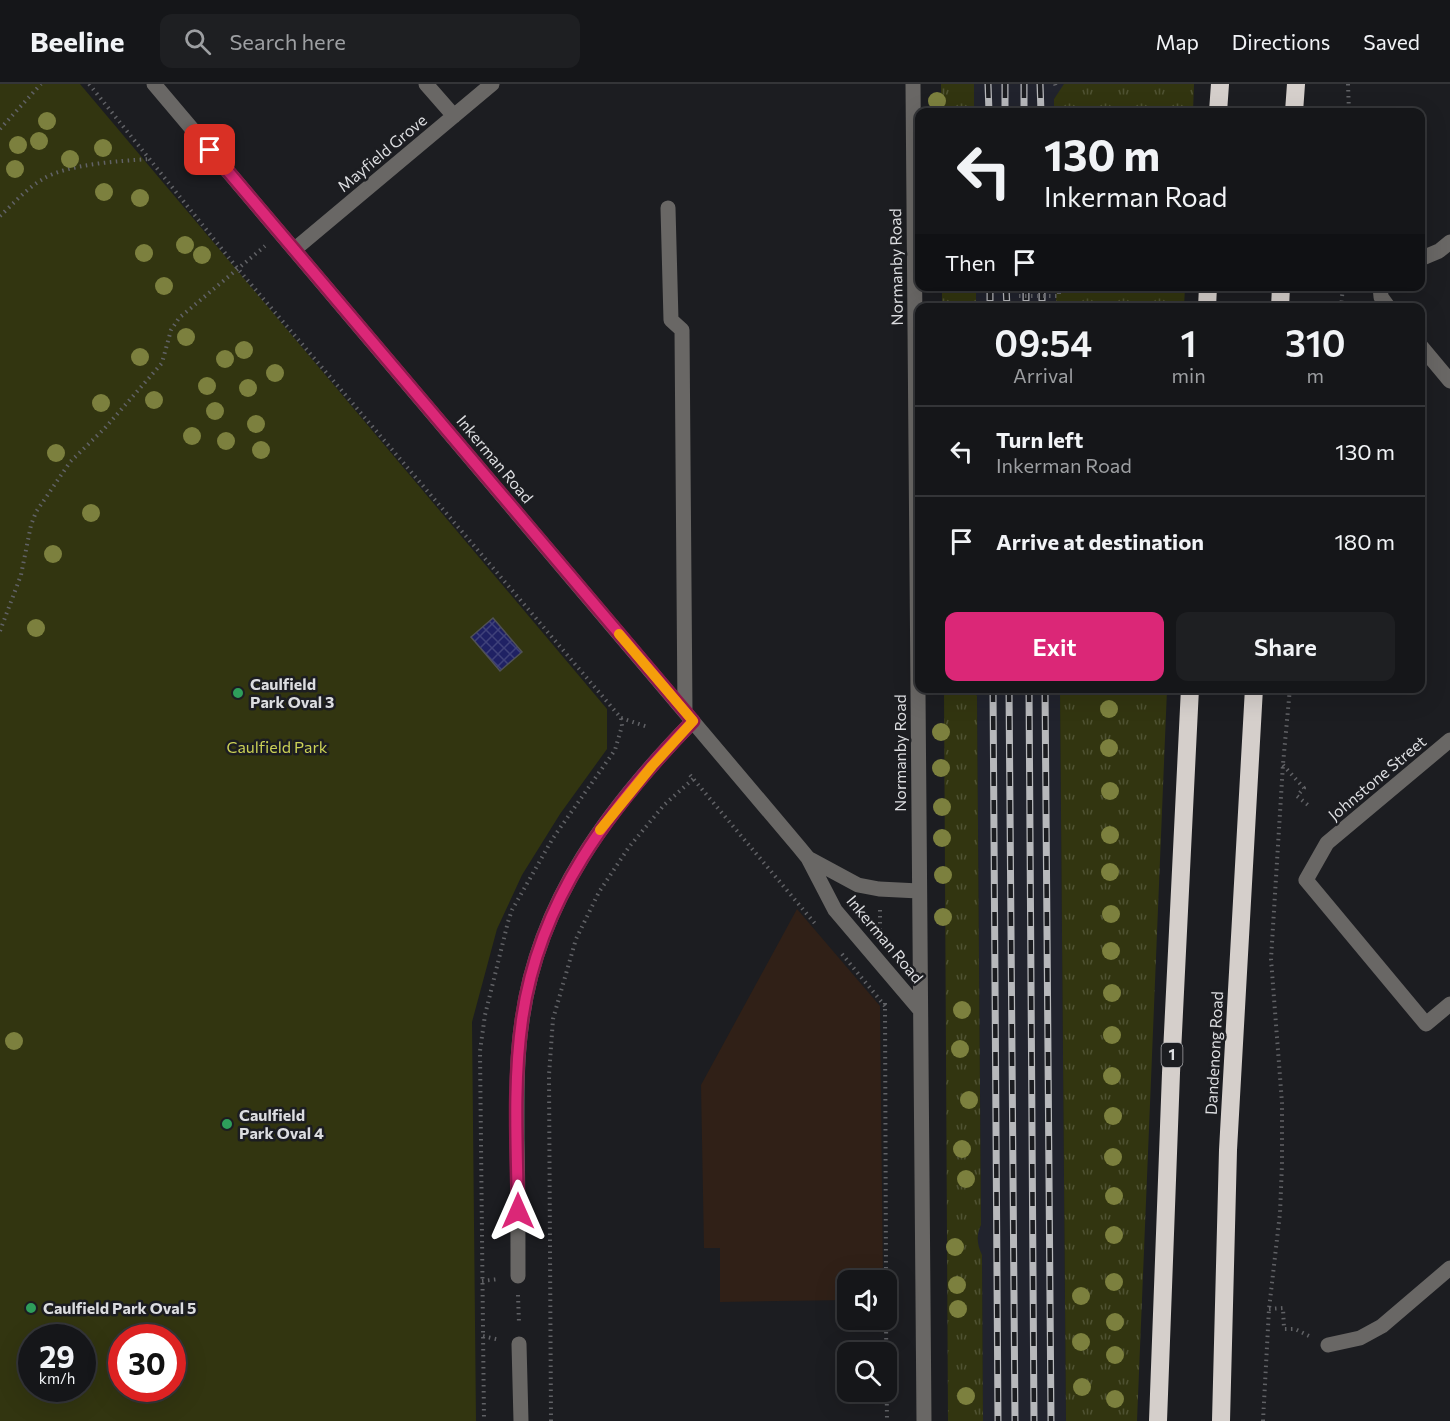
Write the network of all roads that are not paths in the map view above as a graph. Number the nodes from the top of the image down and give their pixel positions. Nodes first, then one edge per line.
1 (154, 84) edge
2 (426, 84) edge
3 (492, 84) edge
4 (913, 84) edge
5 (1220, 84) edge
6 (1296, 84) edge
7 (1218, 108) edge
8 (1294, 108) edge
9 (454, 116) junction
10 (668, 208) dead end
11 (1450, 242) edge
12 (295, 249) junction
13 (1425, 257) edge
14 (1425, 351) edge
15 (915, 353) edge
16 (1450, 381) edge
17 (918, 693) edge
18 (1190, 693) edge
19 (1254, 693) edge
20 (689, 717) junction
21 (1450, 740) edge
22 (808, 858) junction
23 (919, 891) junction
24 (1450, 1004) edge
25 (920, 1010) junction
26 (1450, 1268) edge
27 (518, 1276) dead end
28 (519, 1344) dead end
29 (1328, 1346) dead end
30 (521, 1421) edge
31 (924, 1421) edge
32 (1158, 1421) edge
33 (1221, 1421) edge

1 - 12 street, Inkerman Road
2 - 9 street
3 - 9 street, Mayfield Grove
4 - 15 street, Normanby Road
5 - 7 highway
6 - 8 highway
9 - 12 street, Mayfield Grove
10 - 20 street
11 - 13 street
12 - 20 street, Inkerman Road
14 - 16 street
17 - 23 street, Normanby Road
18 - 32 highway, 1
19 - 33 highway, Dandenong Road
20 - 22 street, Inkerman Road
20 - 27 street
21 - 24 street, Johnstone Street
22 - 23 street, Inkerman Road
22 - 25 street, Inkerman Road
23 - 25 street, Normanby Road
25 - 31 street, Normanby Road
26 - 29 street
28 - 30 street

